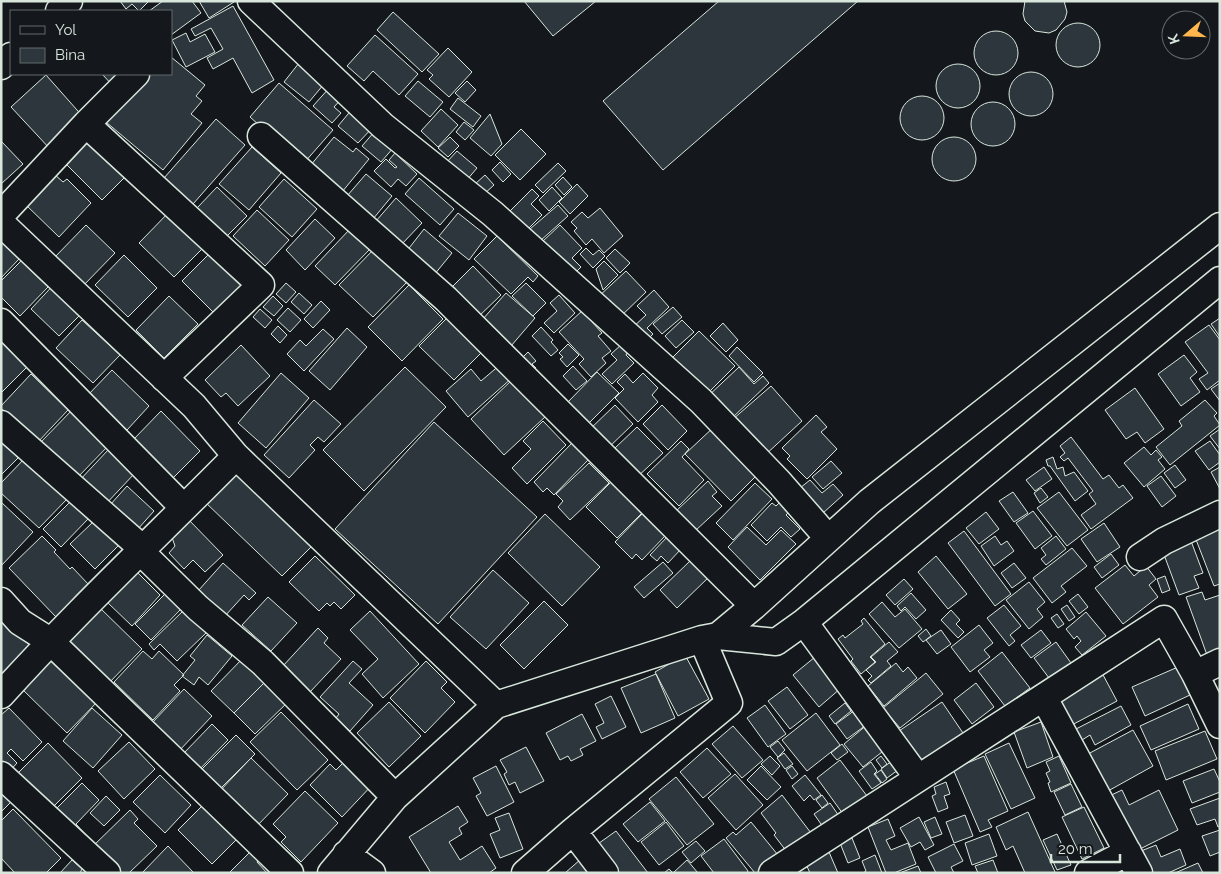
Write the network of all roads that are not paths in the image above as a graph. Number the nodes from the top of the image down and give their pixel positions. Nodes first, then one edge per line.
1 (69, 1) edge
2 (252, 1) edge
3 (59, 10) edge
4 (10, 57) edge
5 (1, 66) edge
6 (135, 75) edge
7 (86, 124) junction
8 (261, 136) dead end
9 (1, 216) edge
10 (1, 223) edge
11 (1220, 226) edge
12 (1220, 280) edge
13 (1, 322) edge
14 (164, 378) junction
15 (1, 424) edge
16 (236, 456) junction
17 (184, 508) junction
18 (1220, 514) edge
19 (828, 538) junction
20 (141, 552) junction
21 (1140, 558) dead end
22 (1, 601) edge
23 (754, 606) junction
24 (804, 622) junction
25 (710, 637) junction
26 (50, 641) junction
27 (1220, 662) edge
28 (1195, 674) junction
29 (1, 695) edge
30 (1044, 698) junction
31 (496, 705) junction
32 (1220, 725) edge
33 (1, 775) edge
34 (918, 778) junction
35 (394, 797) junction
36 (573, 831) junction
37 (1133, 862) edge
38 (338, 863) edge
39 (107, 873) edge
40 (290, 873) edge
41 (372, 873) edge
42 (525, 873) edge
43 (606, 873) edge
44 (772, 873) edge
45 (1088, 873) edge

1 - 3 street
2 - 19 street
4 - 5 street
6 - 7 street
7 - 9 street
7 - 14 street
8 - 23 street
10 - 14 street
11 - 19 street
12 - 24 street
13 - 17 street
14 - 16 street
15 - 20 street
16 - 17 street
16 - 31 street
17 - 20 street
18 - 21 street
19 - 23 street
20 - 26 street
20 - 35 street
22 - 26 street
23 - 25 street
24 - 25 street
24 - 34 street
25 - 31 street
25 - 36 street
26 - 29 street
26 - 40 street
27 - 28 street
28 - 30 street
28 - 32 street
30 - 34 street
30 - 37 street
31 - 35 street
33 - 39 street
34 - 44 street
35 - 38 street
36 - 42 street
36 - 43 street
37 - 45 street
38 - 41 street

